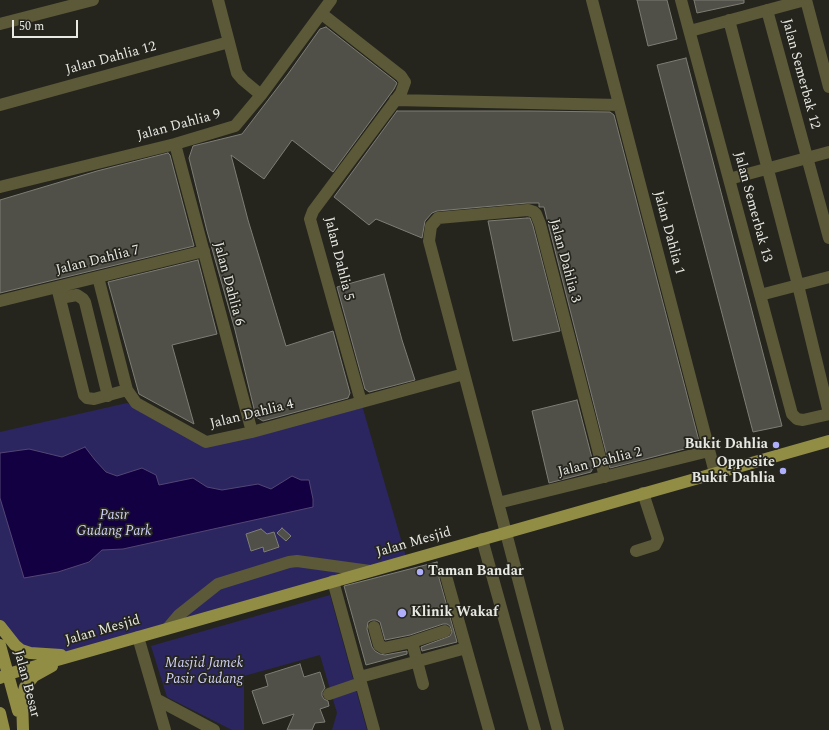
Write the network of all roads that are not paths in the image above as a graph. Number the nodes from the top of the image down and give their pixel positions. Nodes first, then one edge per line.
1 (93, 0) edge
2 (218, 0) edge
3 (331, 0) edge
4 (592, 0) edge
5 (681, 0) edge
6 (805, 0) edge
7 (792, 2) edge
8 (767, 10) junction
9 (322, 14) junction
10 (729, 20) junction
11 (0, 24) edge
12 (690, 31) junction
13 (229, 42) junction
14 (829, 87) edge
15 (261, 96) junction
16 (395, 100) junction
17 (0, 105) edge
18 (619, 105) junction
19 (175, 144) junction
20 (829, 152) edge
21 (807, 157) junction
22 (768, 168) junction
23 (729, 179) junction
24 (0, 187) edge
25 (829, 238) edge
26 (204, 251) junction
27 (98, 277) junction
28 (829, 277) edge
29 (798, 285) junction
30 (58, 293) junction
31 (760, 295) junction
32 (0, 301) edge
33 (464, 374) junction
34 (127, 390) junction
35 (108, 396) junction
36 (361, 402) junction
37 (829, 414) edge
38 (252, 432) junction
39 (829, 441) edge
40 (710, 451) junction
41 (715, 473) junction
42 (605, 477) junction
43 (643, 493) junction
44 (498, 503) junction
45 (506, 532) junction
46 (482, 539) junction
47 (636, 551) dead end
48 (370, 571) junction
49 (446, 576) dead end
50 (333, 581) junction
51 (0, 626) edge
52 (374, 627) dead end
53 (168, 628) junction
54 (445, 631) dead end
55 (138, 637) junction
56 (412, 642) junction
57 (0, 645) edge
58 (466, 648) junction
59 (71, 656) junction
60 (417, 661) junction
61 (3, 675) edge
62 (360, 680) junction
63 (423, 684) dead end
64 (329, 694) dead end
65 (156, 699) junction
66 (0, 713) edge
67 (4, 730) edge
68 (23, 730) edge
69 (165, 730) edge
70 (214, 730) edge
71 (374, 730) edge
72 (489, 730) edge
73 (535, 730) edge
74 (558, 730) edge

1 - 11 street
2 - 13 street
3 - 9 street, Jalan Dahlia 9
4 - 18 street, Jalan Dahlia 1
5 - 12 street, Jalan Semerbak 13
6 - 7 street
6 - 14 street
7 - 8 street
8 - 10 street
8 - 21 street, Jalan Semerbak 12
9 - 15 street, Jalan Dahlia 9
9 - 16 street, Jalan Dahlia 5
10 - 12 street
10 - 22 street
12 - 23 street, Jalan Semerbak 13
13 - 15 street
13 - 17 street, Jalan Dahlia 12
15 - 19 street, Jalan Dahlia 9
16 - 18 street
16 - 36 street, Jalan Dahlia 5
18 - 40 street, Jalan Dahlia 1
19 - 24 street, Jalan Dahlia 9
19 - 26 street, Jalan Dahlia 6
20 - 21 street
21 - 22 street
21 - 25 street, Jalan Semerbak 12
22 - 23 street
22 - 29 street
23 - 31 street, Jalan Semerbak 13
26 - 27 street, Jalan Dahlia 7
26 - 38 street, Jalan Dahlia 6
27 - 30 street, Jalan Dahlia 7
27 - 34 street, Jalan Dahlia 4
28 - 29 street
29 - 31 street
29 - 37 street
30 - 32 street, Jalan Dahlia 7
30 - 35 street
30 - 35 street
31 - 37 street, Jalan Semerbak 13
33 - 36 street, Jalan Dahlia 4
33 - 42 street, Jalan Dahlia 3
33 - 44 street
34 - 35 street
34 - 38 street, Jalan Dahlia 4
36 - 38 street, Jalan Dahlia 4
39 - 41 main road, Jalan Mesjid
40 - 41 street, Jalan Dahlia 1
40 - 42 street, Jalan Dahlia 2
41 - 43 main road, Jalan Mesjid
42 - 44 street, Jalan Dahlia 2
43 - 45 main road, Jalan Mesjid
43 - 47 street
44 - 45 street
45 - 46 main road, Jalan Mesjid
45 - 74 street
46 - 48 main road, Jalan Mesjid
46 - 73 street
48 - 50 main road, Jalan Mesjid
48 - 53 street
49 - 58 street
50 - 53 main road, Jalan Mesjid
50 - 62 street
51 - 59 main road
52 - 56 street
53 - 55 main road, Jalan Mesjid
54 - 56 street
55 - 59 main road, Jalan Mesjid
55 - 65 street
56 - 60 street
57 - 61 main road, Jalan Besar
58 - 60 street
58 - 72 street
59 - 61 main road, Jalan Mesjid
59 - 68 main road
60 - 62 street
60 - 63 street
61 - 68 main road, Jalan Besar
62 - 64 street
62 - 71 street
65 - 69 street
65 - 70 street
66 - 67 main road

